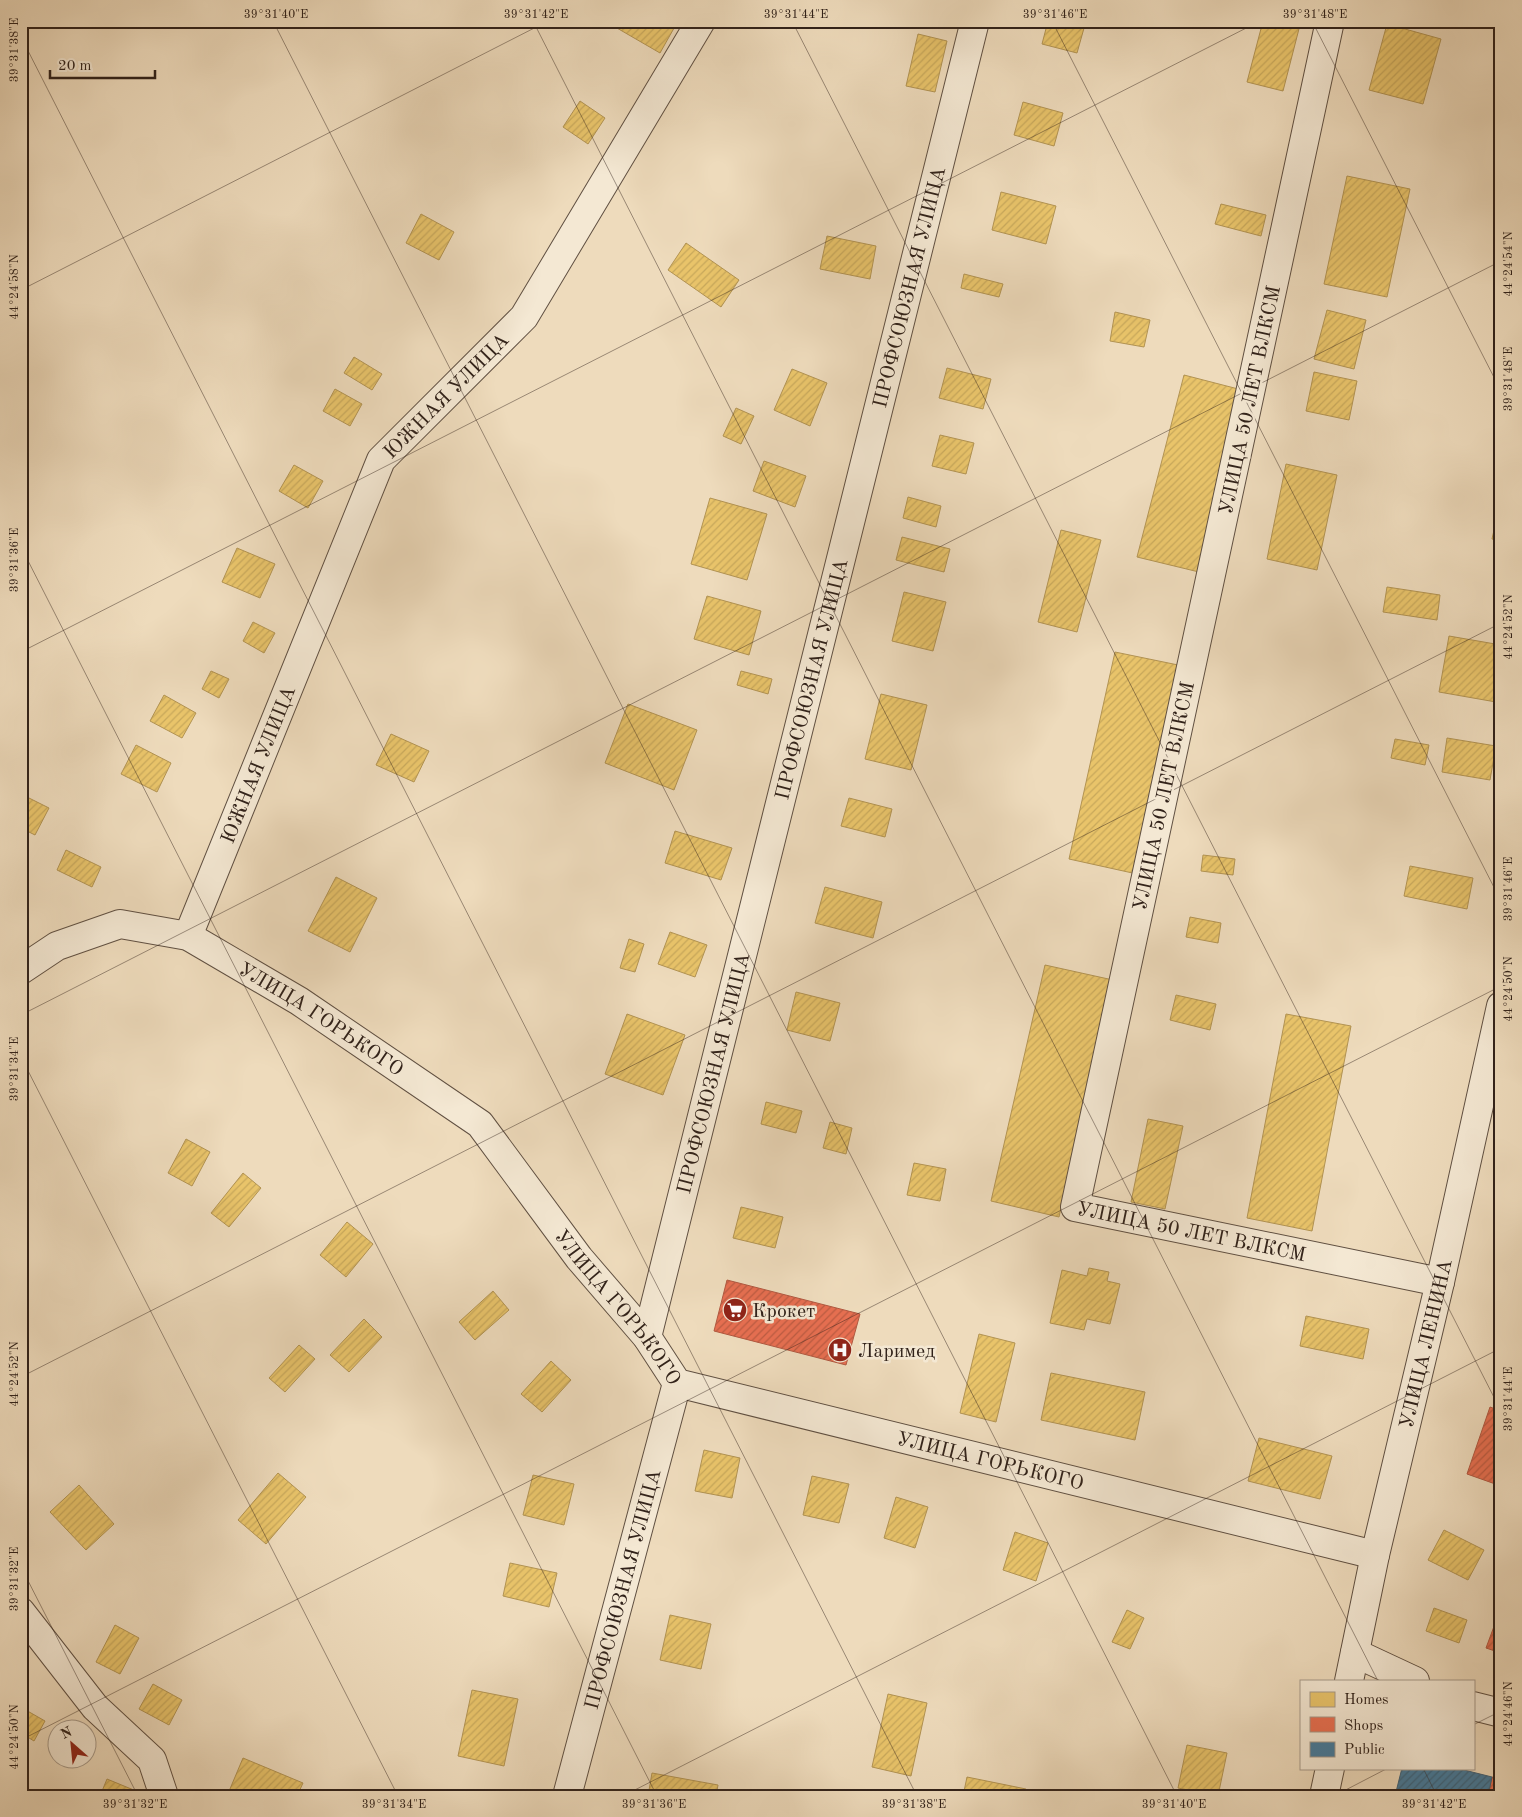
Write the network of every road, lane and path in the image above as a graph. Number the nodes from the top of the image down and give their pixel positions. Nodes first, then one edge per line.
1 (701, 21) edge
2 (975, 21) edge
3 (1330, 21) edge
4 (188, 936) junction
5 (21, 970) edge
6 (1501, 1006) edge
7 (1440, 1282) junction
8 (647, 1337) junction
9 (677, 1383) junction
10 (1375, 1555) junction
11 (21, 1612) edge
12 (1355, 1653) junction
13 (1349, 1680) edge
14 (1413, 1680) edge
15 (1474, 1706) edge
16 (1501, 1713) edge
17 (1330, 1770) edge
18 (164, 1796) edge
19 (567, 1796) edge
20 (1324, 1796) edge

1 - 4 street, ЮЖНАЯ УЛИЦА
2 - 8 street, ПРОФСОЮЗНАЯ УЛИЦА
3 - 7 street, УЛИЦА 50 ЛЕТ ВЛКСМ
4 - 5 street, УЛИЦА ГОРЬКОГО
4 - 8 street, УЛИЦА ГОРЬКОГО
6 - 7 street, УЛИЦА ЛЕНИНА
7 - 10 street, УЛИЦА ЛЕНИНА
8 - 9 street, УЛИЦА ГОРЬКОГО
9 - 10 street, УЛИЦА ГОРЬКОГО
9 - 19 street, ПРОФСОЮЗНАЯ УЛИЦА
10 - 12 street, УЛИЦА ЛЕНИНА
11 - 18 street
12 - 13 street, УЛИЦА ЛЕНИНА
12 - 14 street
15 - 16 street
17 - 20 street

